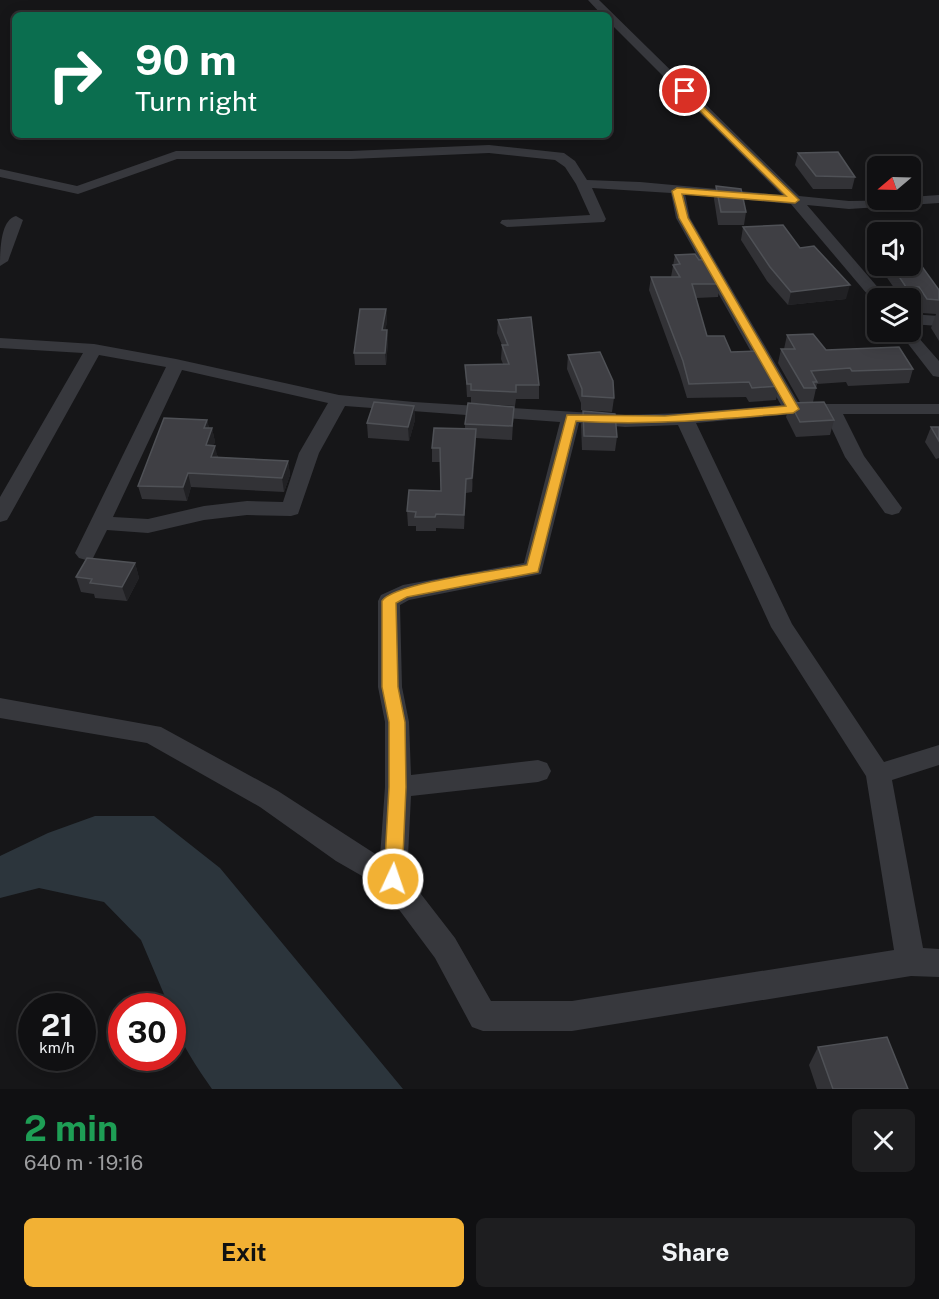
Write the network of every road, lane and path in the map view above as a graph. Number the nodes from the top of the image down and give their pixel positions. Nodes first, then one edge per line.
1 (593, 0) edge
2 (605, 12) edge
3 (612, 19) edge
4 (0, 173) edge
5 (583, 184) junction
6 (677, 191) junction
7 (939, 199) edge
8 (795, 200) junction
9 (16, 220) dead end
10 (507, 223) dead end
11 (0, 261) edge
12 (870, 288) edge
13 (921, 320) edge
14 (939, 321) edge
15 (915, 342) edge
16 (0, 343) edge
17 (94, 349) junction
18 (176, 364) junction
19 (939, 372) edge
20 (339, 400) junction
21 (793, 409) junction
22 (831, 409) junction
23 (939, 409) edge
24 (571, 417) junction
25 (685, 419) junction
26 (892, 508) dead end
27 (0, 515) edge
28 (100, 523) junction
29 (86, 553) dead end
30 (0, 708) edge
31 (939, 756) edge
32 (538, 771) dead end
33 (878, 774) junction
34 (398, 787) junction
35 (393, 879) junction
36 (911, 963) junction
37 (939, 963) edge

1 - 2 street
3 - 8 street
4 - 5 street
5 - 6 street
5 - 10 street
6 - 8 street
6 - 21 street
7 - 8 street
8 - 12 street
9 - 11 street
13 - 14 street
15 - 19 street
16 - 17 street
17 - 18 street
17 - 27 street
18 - 20 street
18 - 28 street
20 - 24 street
20 - 28 street
21 - 22 street
21 - 25 street
22 - 23 street
22 - 26 street
24 - 25 street
24 - 34 street
25 - 33 street
28 - 29 street
30 - 35 street
31 - 33 street
32 - 34 street
33 - 36 street
34 - 35 street
35 - 36 street
36 - 37 street

